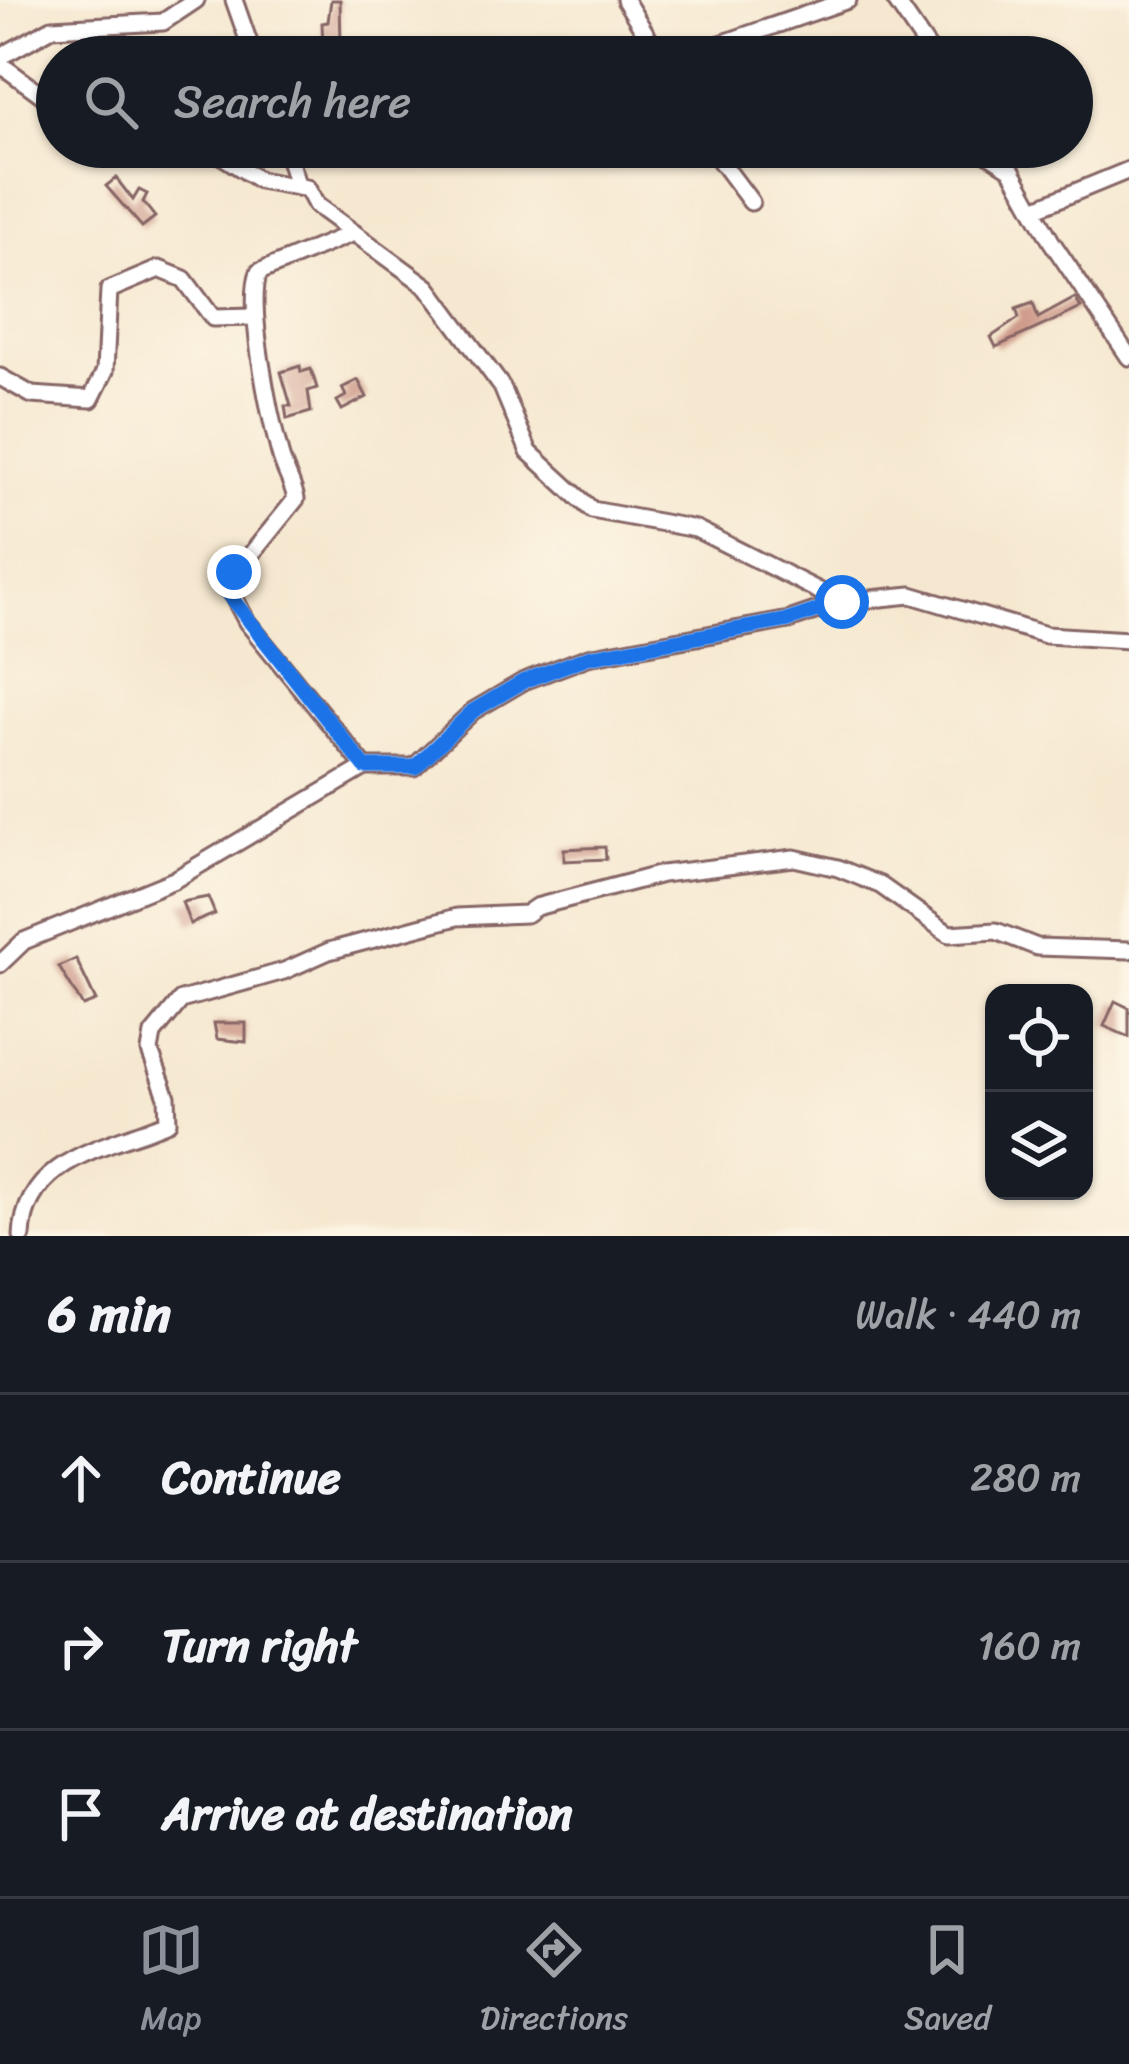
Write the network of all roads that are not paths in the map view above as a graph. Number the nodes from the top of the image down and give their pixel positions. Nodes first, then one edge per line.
1 (196, 0) edge
2 (233, 0) edge
3 (625, 0) edge
4 (848, 0) edge
5 (895, 0) edge
6 (39, 36) edge
7 (246, 36) edge
8 (647, 36) edge
9 (744, 36) edge
10 (920, 36) edge
11 (36, 38) edge
12 (0, 61) edge
13 (36, 89) edge
14 (241, 168) edge
15 (292, 168) edge
16 (726, 168) edge
17 (1009, 168) edge
18 (1129, 170) edge
19 (307, 188) junction
20 (751, 202) dead end
21 (1034, 209) junction
22 (353, 233) junction
23 (254, 317) junction
24 (1129, 357) edge
25 (0, 377) edge
26 (842, 602) junction
27 (1129, 640) edge
28 (365, 767) junction
29 (1129, 950) edge
30 (0, 964) edge
31 (22, 1236) edge

1 - 6 street
2 - 7 street
3 - 8 street
4 - 9 street
5 - 10 street
11 - 12 street
12 - 13 street
14 - 19 street
15 - 19 street
16 - 20 street
17 - 21 street
18 - 21 street
19 - 22 street
21 - 24 street
22 - 23 street
22 - 26 street
23 - 25 street
23 - 28 street
26 - 27 street
26 - 28 street
28 - 30 street
29 - 31 street

